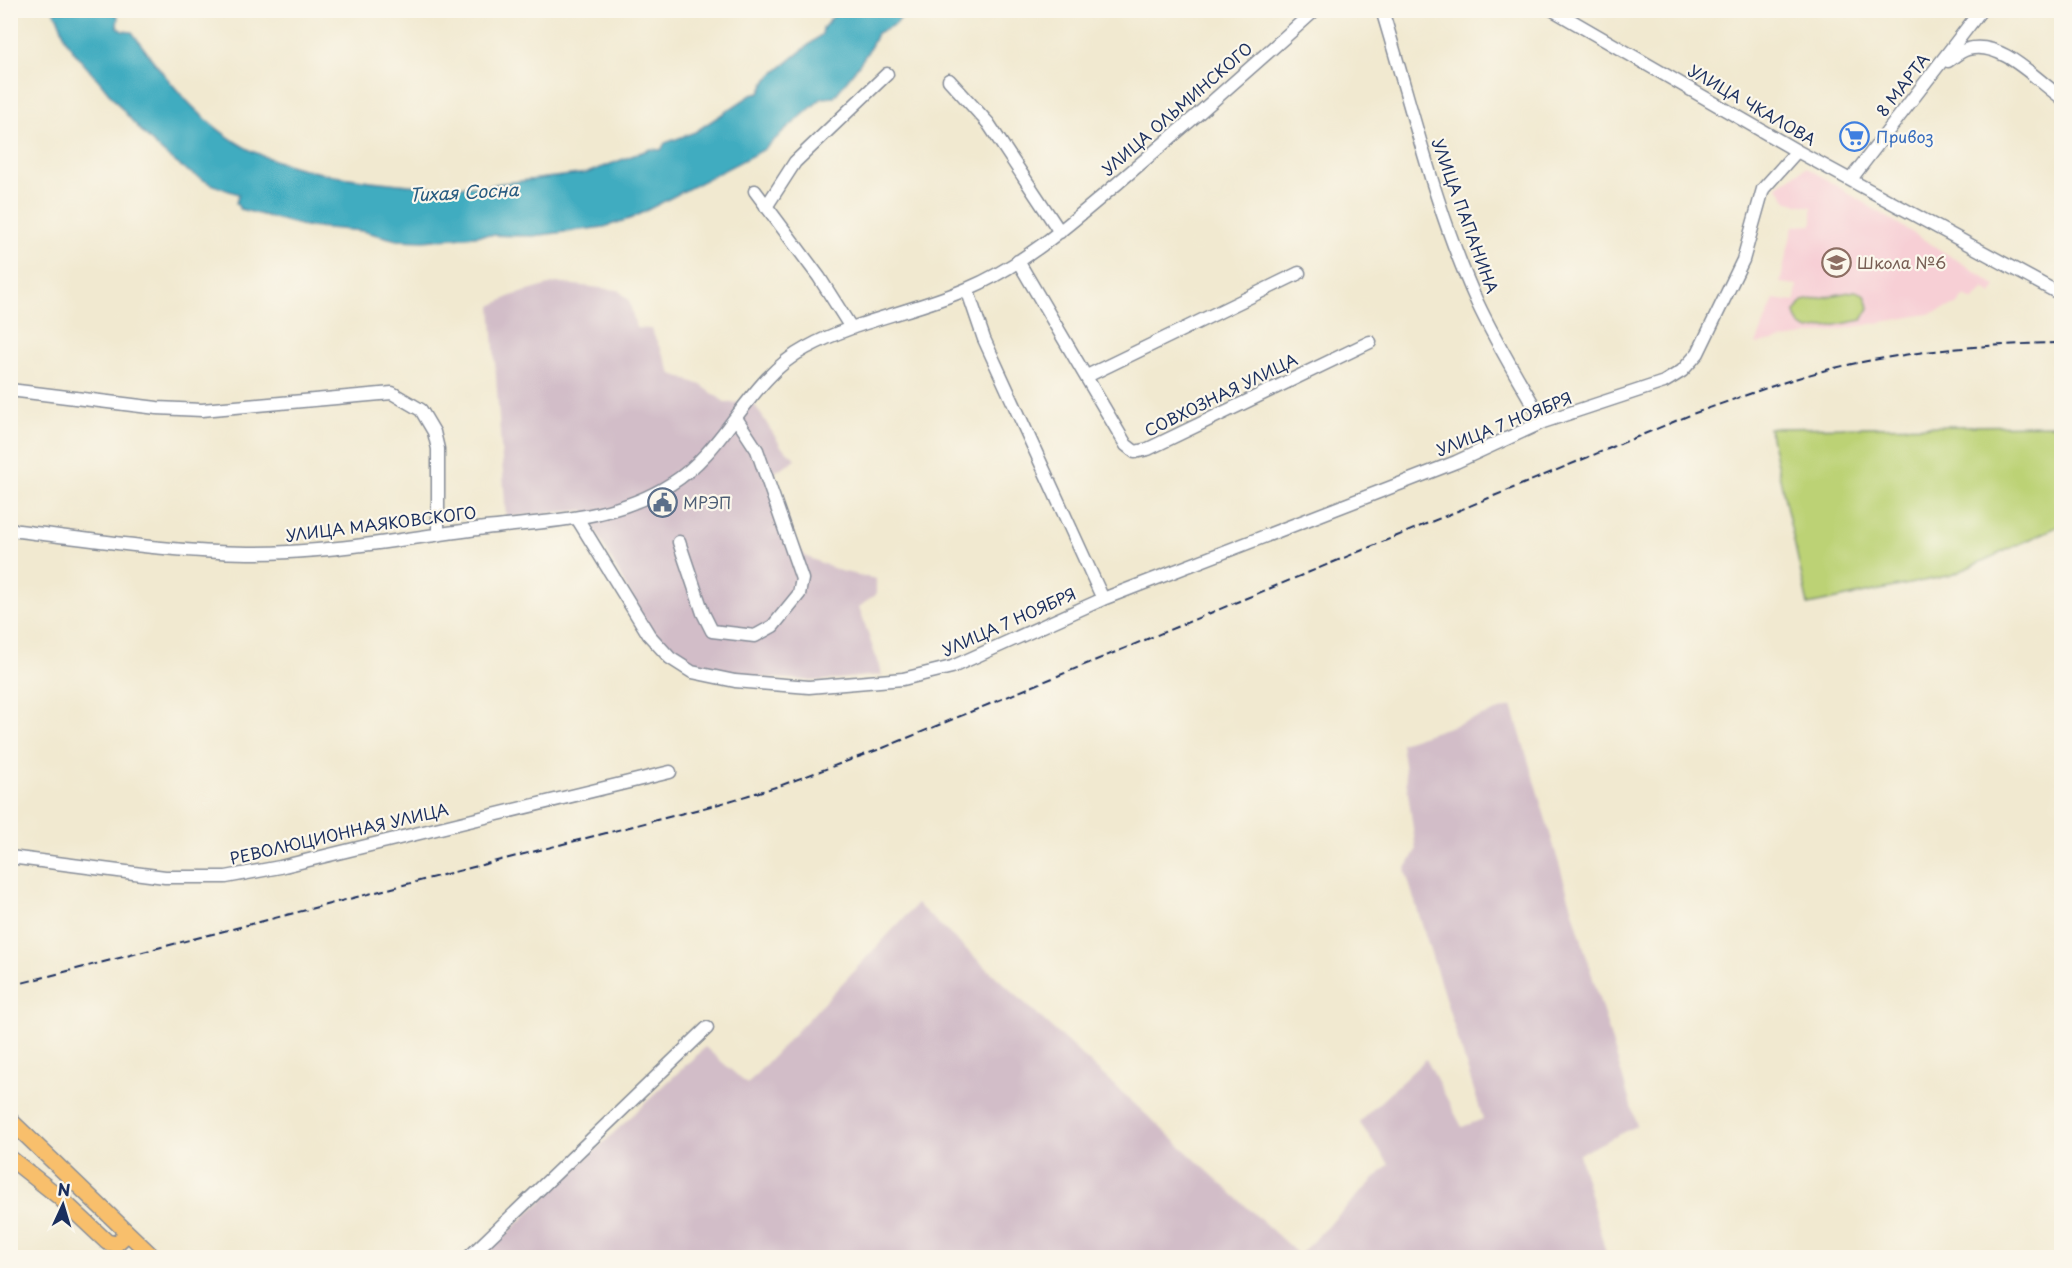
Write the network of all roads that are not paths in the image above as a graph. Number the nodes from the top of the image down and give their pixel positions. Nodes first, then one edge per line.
1 (1315, 10) edge
2 (1382, 10) edge
3 (1553, 10) edge
4 (1981, 10) edge
5 (1939, 67) junction
6 (887, 74) dead end
7 (949, 80) dead end
8 (2061, 98) edge
9 (1797, 151) junction
10 (1851, 179) junction
11 (756, 191) dead end
12 (766, 207) junction
13 (1060, 232) junction
14 (1018, 261) junction
15 (1299, 273) dead end
16 (967, 289) junction
17 (2061, 295) edge
18 (850, 326) junction
19 (1370, 342) dead end
20 (1087, 376) junction
21 (10, 390) edge
22 (736, 418) junction
23 (1543, 422) junction
24 (727, 431) joint
25 (577, 518) junction
26 (10, 530) edge
27 (438, 534) junction
28 (679, 542) dead end
29 (1103, 599) junction
30 (670, 772) dead end
31 (10, 857) edge
32 (707, 1028) dead end
33 (10, 1120) edge
34 (10, 1158) edge
35 (128, 1233) junction
36 (153, 1257) edge
37 (468, 1257) edge

1 - 13 street, УЛИЦА ОЛЬМИНСКОГО
2 - 23 street, УЛИЦА ПАПАНИНА
3 - 9 street, УЛИЦА ЧКАЛОВА
4 - 5 street, 8 МАРТА
5 - 8 street
5 - 10 street, 8 МАРТА
6 - 12 street
7 - 13 street
9 - 10 street, УЛИЦА ЧКАЛОВА
9 - 23 street, УЛИЦА 7 НОЯБРЯ
10 - 17 street, УЛИЦА ЧКАЛОВА
11 - 12 street
12 - 18 street
13 - 14 street, УЛИЦА ОЛЬМИНСКОГО
14 - 16 street, УЛИЦА ОЛЬМИНСКОГО
14 - 20 street, СОВХОЗНАЯ УЛИЦА
15 - 20 street
16 - 18 street, УЛИЦА ОЛЬМИНСКОГО
16 - 29 street, УЛИЦА 7 НОЯБРЯ
18 - 22 street, УЛИЦА ОЛЬМИНСКОГО
19 - 20 street, СОВХОЗНАЯ УЛИЦА
21 - 27 street
22 - 24 street, УЛИЦА ОЛЬМИНСКОГО
22 - 28 street
23 - 29 street, УЛИЦА 7 НОЯБРЯ
24 - 25 street, УЛИЦА МАЯКОВСКОГО
25 - 27 street, УЛИЦА МАЯКОВСКОГО
25 - 29 street, УЛИЦА 7 НОЯБРЯ
26 - 27 street, УЛИЦА МАЯКОВСКОГО
30 - 31 street, РЕВОЛЮЦИОННАЯ УЛИЦА
32 - 37 street
33 - 35 main road
34 - 35 main road
35 - 36 main road

